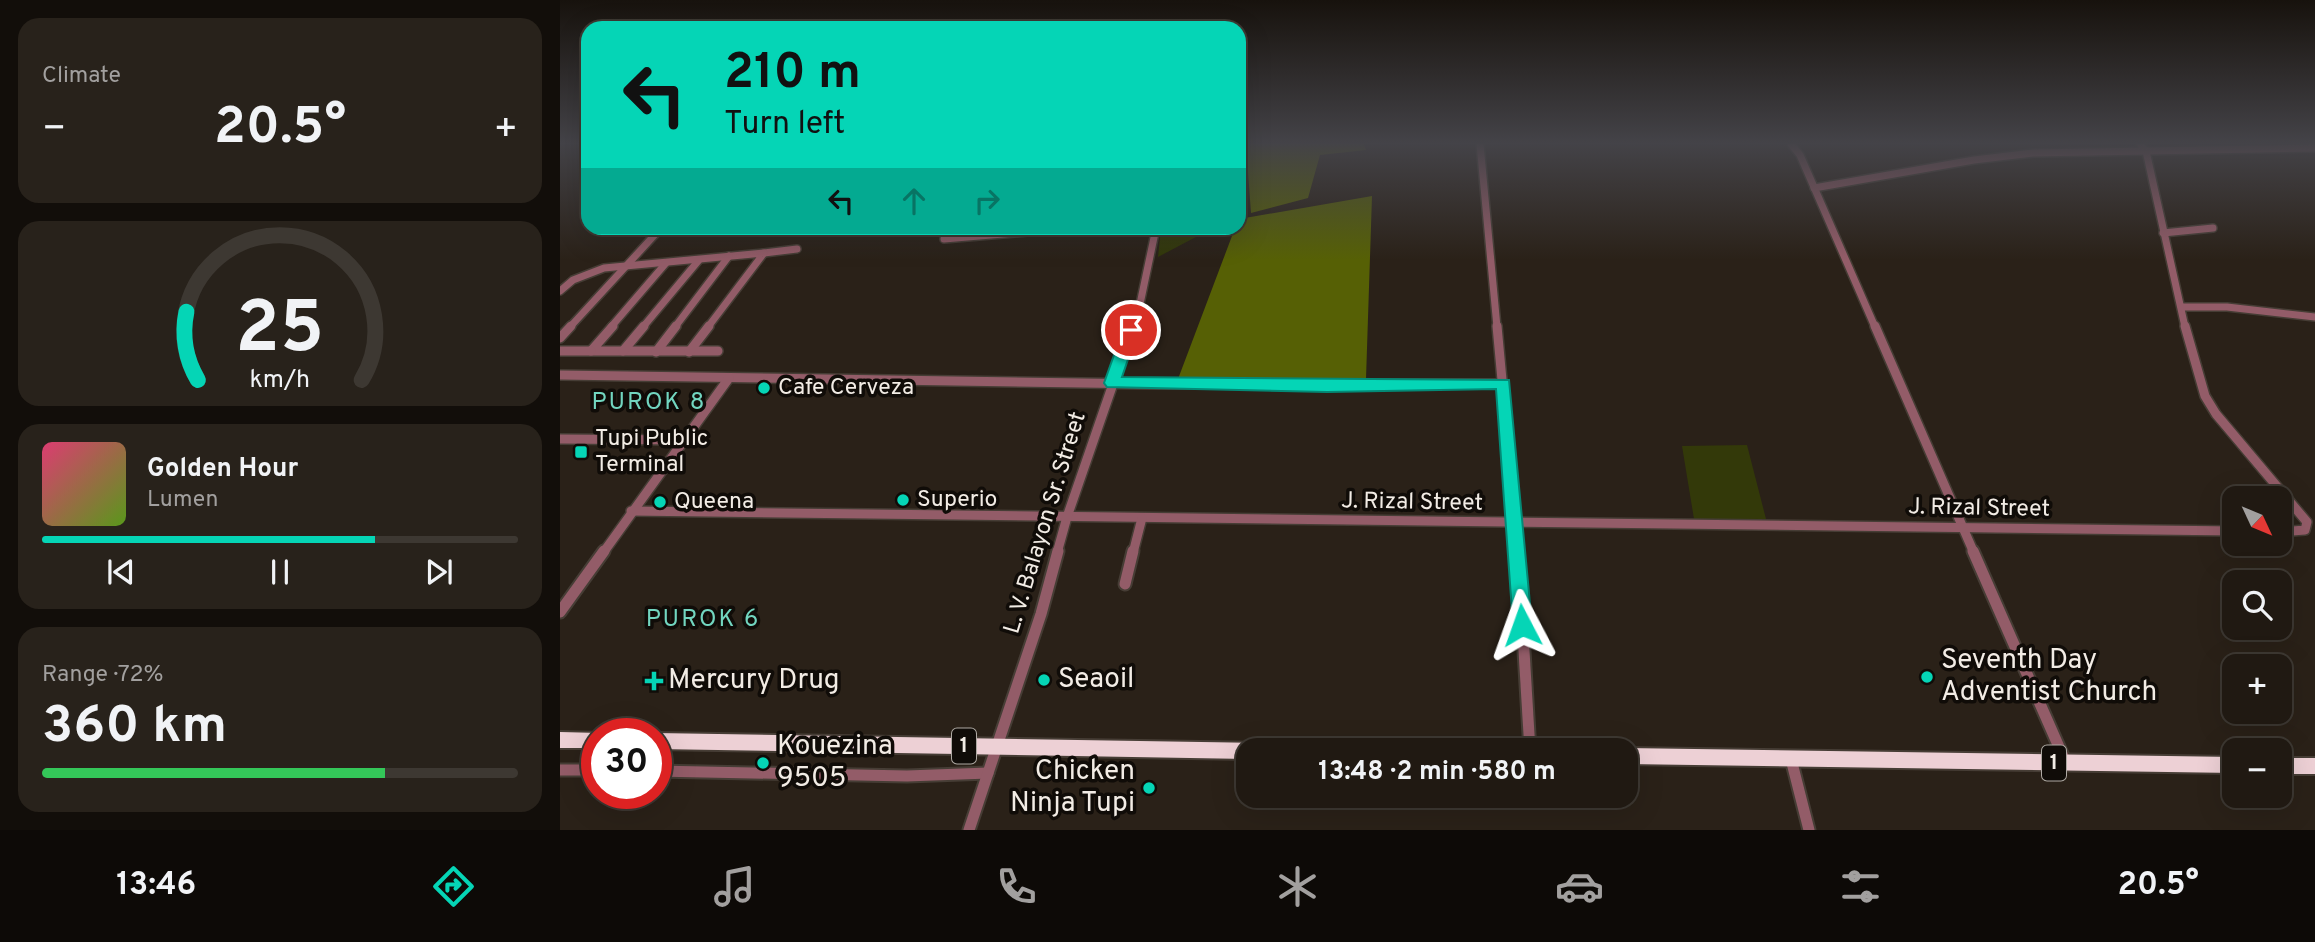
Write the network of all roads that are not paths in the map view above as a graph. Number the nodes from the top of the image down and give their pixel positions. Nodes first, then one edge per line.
1 (1484, 183) edge
2 (1812, 183) edge
3 (1846, 183) edge
4 (2151, 183) edge
5 (1814, 188) junction
6 (2213, 228) dead end
7 (2163, 233) junction
8 (655, 235) edge
9 (991, 235) edge
10 (1155, 235) edge
11 (944, 239) dead end
12 (797, 249) dead end
13 (764, 253) junction
14 (729, 256) junction
15 (699, 260) junction
16 (666, 263) junction
17 (628, 264) junction
18 (560, 291) edge
19 (2182, 307) junction
20 (2315, 317) edge
21 (560, 338) edge
22 (560, 351) edge
23 (592, 351) junction
24 (624, 351) junction
25 (718, 351) dead end
26 (656, 352) junction
27 (689, 352) junction
28 (560, 375) edge
29 (729, 378) junction
30 (1112, 383) junction
31 (1503, 384) junction
32 (560, 439) edge
33 (682, 440) junction
34 (2277, 486) edge
35 (2292, 504) edge
36 (631, 512) junction
37 (1067, 517) junction
38 (1142, 518) junction
39 (1516, 524) junction
40 (1963, 528) junction
41 (2222, 531) edge
42 (2292, 532) edge
43 (1125, 584) dead end
44 (566, 596) edge
45 (560, 612) edge
46 (1529, 738) edge
47 (560, 740) edge
48 (581, 740) edge
49 (672, 741) edge
50 (997, 747) junction
51 (1236, 751) edge
52 (1638, 756) edge
53 (1791, 759) junction
54 (2066, 763) junction
55 (2222, 765) edge
56 (2292, 766) edge
57 (2315, 766) edge
58 (560, 771) edge
59 (581, 771) edge
60 (672, 771) edge
61 (988, 773) junction
62 (969, 830) edge
63 (1809, 830) edge

1 - 31 street
2 - 5 street
3 - 5 street
4 - 7 street
5 - 40 street
6 - 7 street
7 - 19 street
8 - 17 street
9 - 11 street
10 - 30 street, L. V. Balayon Sr. Street
12 - 13 street
13 - 14 street
13 - 27 street
14 - 15 street
14 - 26 street
15 - 16 street
15 - 24 street
16 - 17 street
16 - 23 street
17 - 18 street
17 - 21 street
19 - 20 street
19 - 34 street
22 - 23 street
23 - 24 street
24 - 26 street
25 - 27 street
26 - 27 street
28 - 29 street
29 - 30 street
29 - 33 street
30 - 31 street
30 - 37 street, L. V. Balayon Sr. Street
31 - 39 street
32 - 33 street
33 - 36 street
35 - 42 street
36 - 37 street, J. Rizal Street
36 - 44 street
37 - 38 street, J. Rizal Street
37 - 50 street, L. V. Balayon Sr. Street
38 - 39 street, J. Rizal Street
38 - 43 street
39 - 40 street, J. Rizal Street
39 - 46 street
40 - 41 street, J. Rizal Street
40 - 54 street
44 - 45 street
47 - 48 highway
49 - 50 highway, 1
50 - 51 highway, 1
50 - 61 street, L. V. Balayon Sr. Street
52 - 53 highway, 1
53 - 54 highway, 1
53 - 63 street
54 - 55 highway, 1
56 - 57 highway
58 - 59 street
60 - 61 street
61 - 62 street, L. V. Balayon Sr. Street

